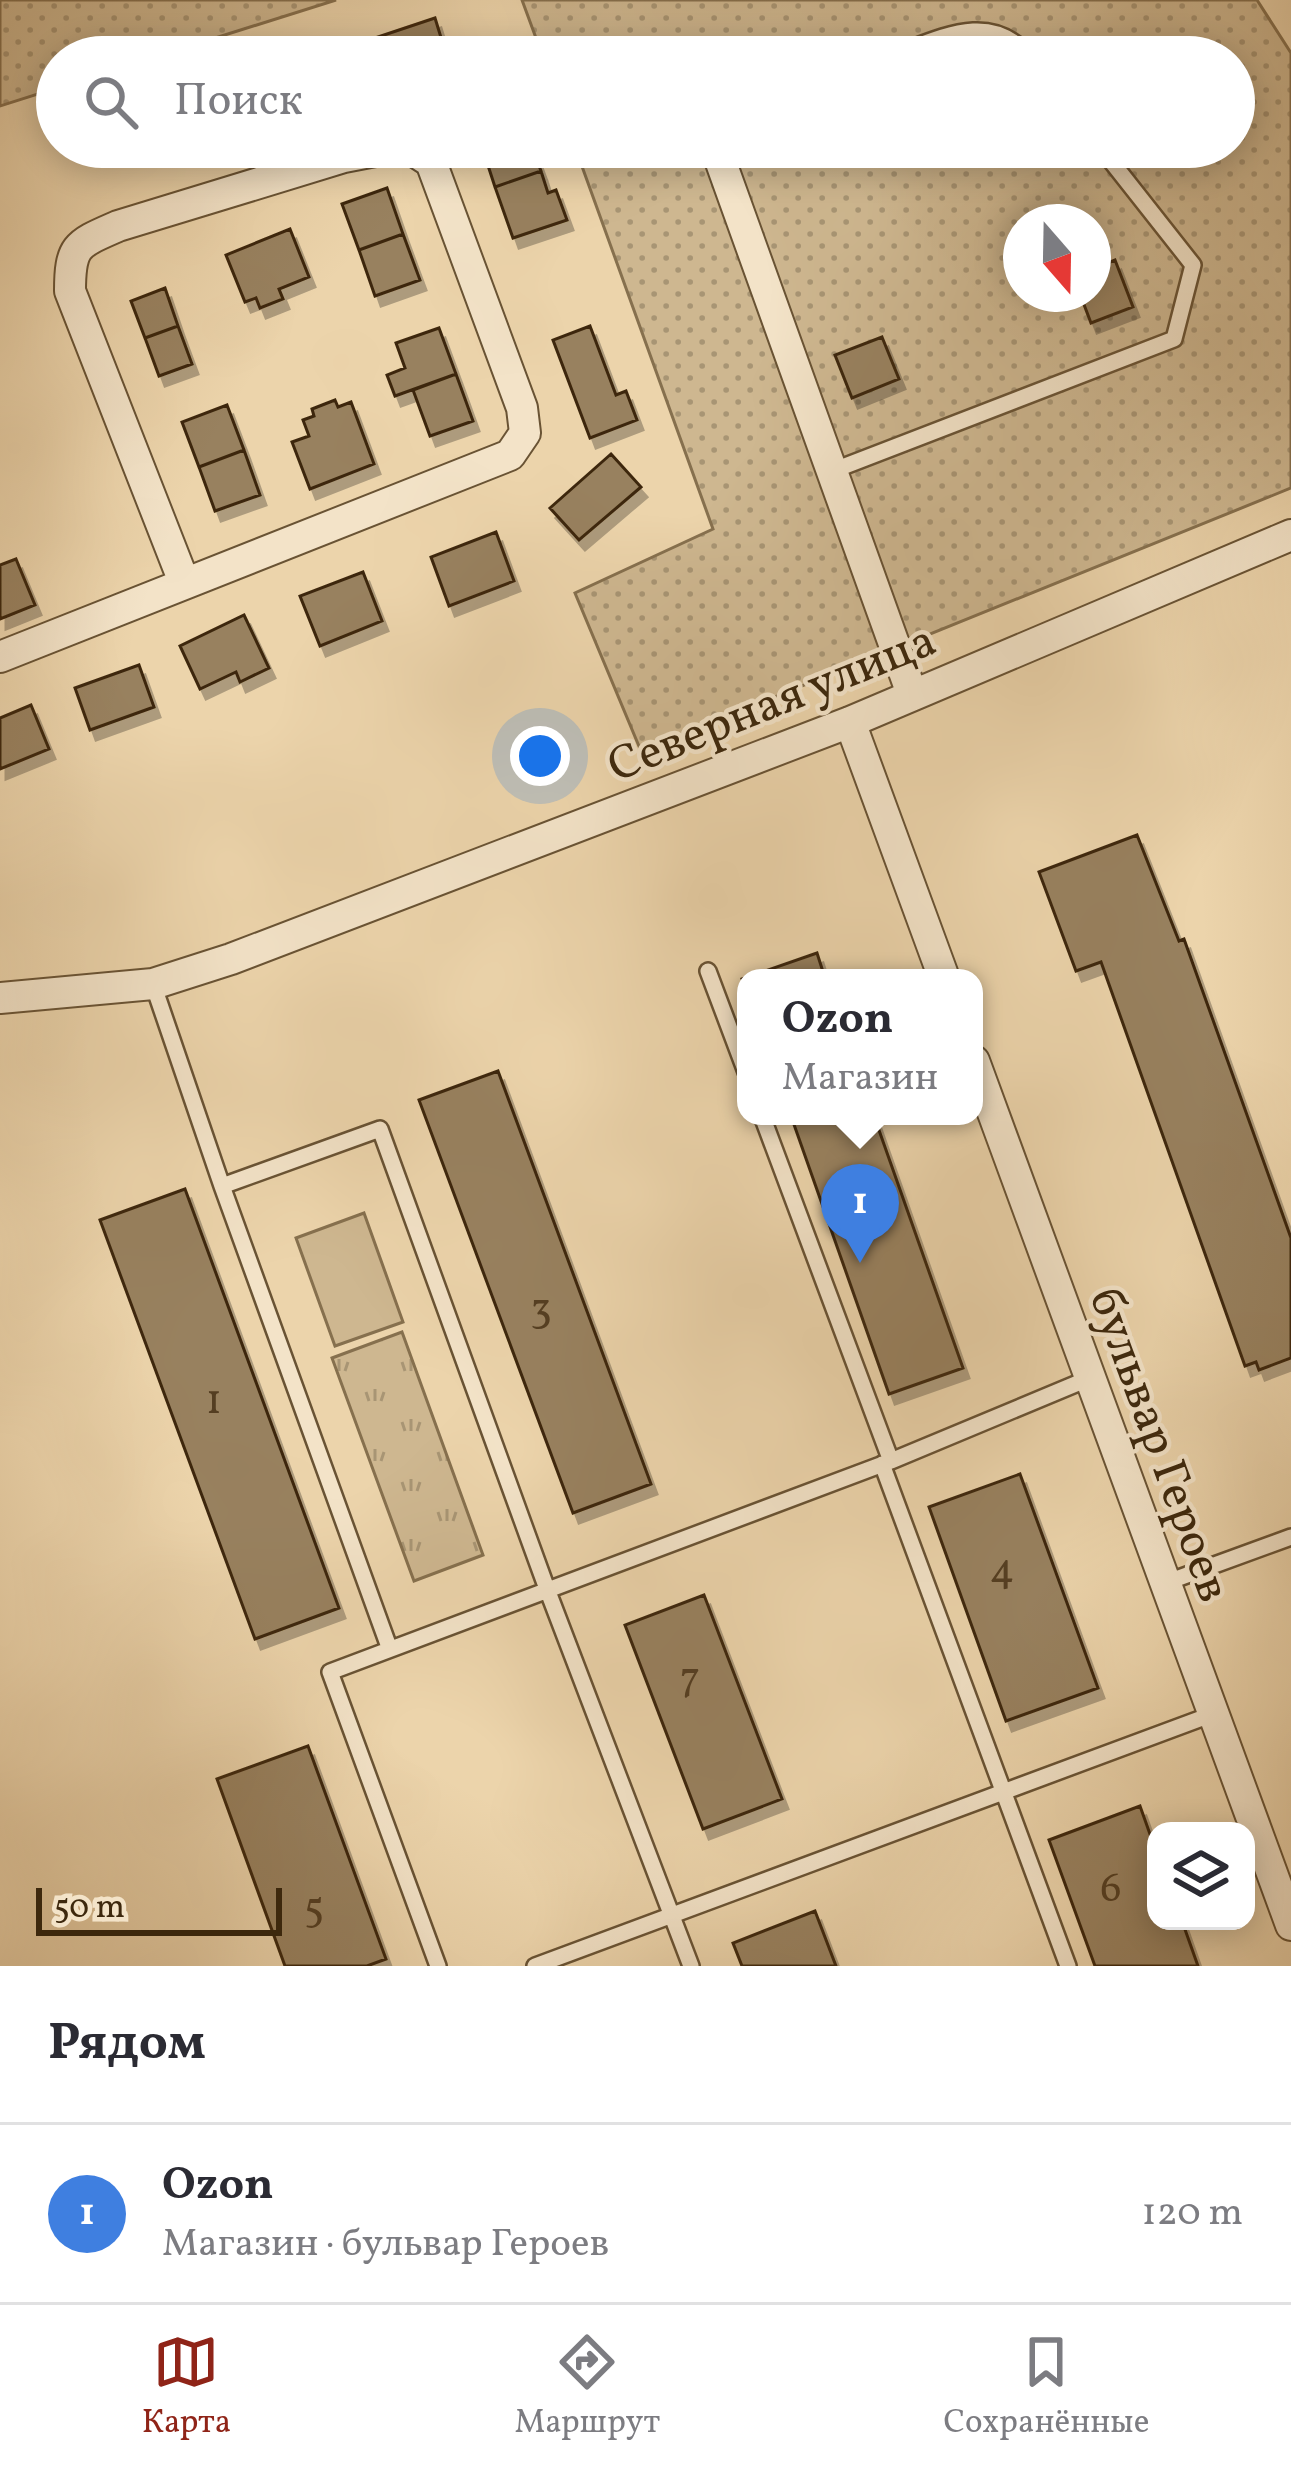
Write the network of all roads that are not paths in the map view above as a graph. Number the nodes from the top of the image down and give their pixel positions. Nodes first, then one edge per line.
1 (950, 36) edge
2 (1004, 36) edge
3 (308, 168) edge
4 (433, 168) edge
5 (728, 168) edge
6 (1116, 168) edge
7 (832, 471) junction
8 (1291, 535) edge
9 (184, 582) junction
10 (0, 657) edge
11 (913, 694) junction
12 (850, 722) junction
13 (941, 969) edge
14 (708, 971) dead end
15 (153, 984) junction
16 (0, 998) edge
17 (737, 1048) edge
18 (983, 1086) edge
19 (765, 1125) edge
20 (222, 1186) junction
21 (1090, 1378) junction
22 (886, 1462) junction
23 (1291, 1538) edge
24 (1165, 1582) junction
25 (548, 1589) junction
26 (389, 1647) junction
27 (1213, 1714) junction
28 (1003, 1792) junction
29 (672, 1916) junction
30 (1291, 1925) edge
31 (438, 1966) edge
32 (536, 1966) edge
33 (691, 1966) edge
34 (1068, 1966) edge

1 - 2 lane
3 - 9 street
4 - 9 street
5 - 7 street
6 - 7 lane
7 - 11 street
8 - 11 street, Северная улица
9 - 10 street
11 - 12 street, Северная улица
12 - 13 street
12 - 15 street, Северная улица
14 - 17 lane
15 - 16 street, Северная улица
15 - 20 lane
18 - 21 street, бульвар Героев
19 - 22 lane
20 - 25 lane
20 - 26 lane
21 - 22 lane
21 - 24 street, бульвар Героев
22 - 25 lane
22 - 28 lane
23 - 24 lane
24 - 27 street, бульвар Героев
25 - 26 lane
25 - 29 lane
26 - 31 lane
27 - 28 lane
27 - 30 street, бульвар Героев
28 - 29 lane
28 - 34 lane
29 - 32 lane
29 - 33 lane

